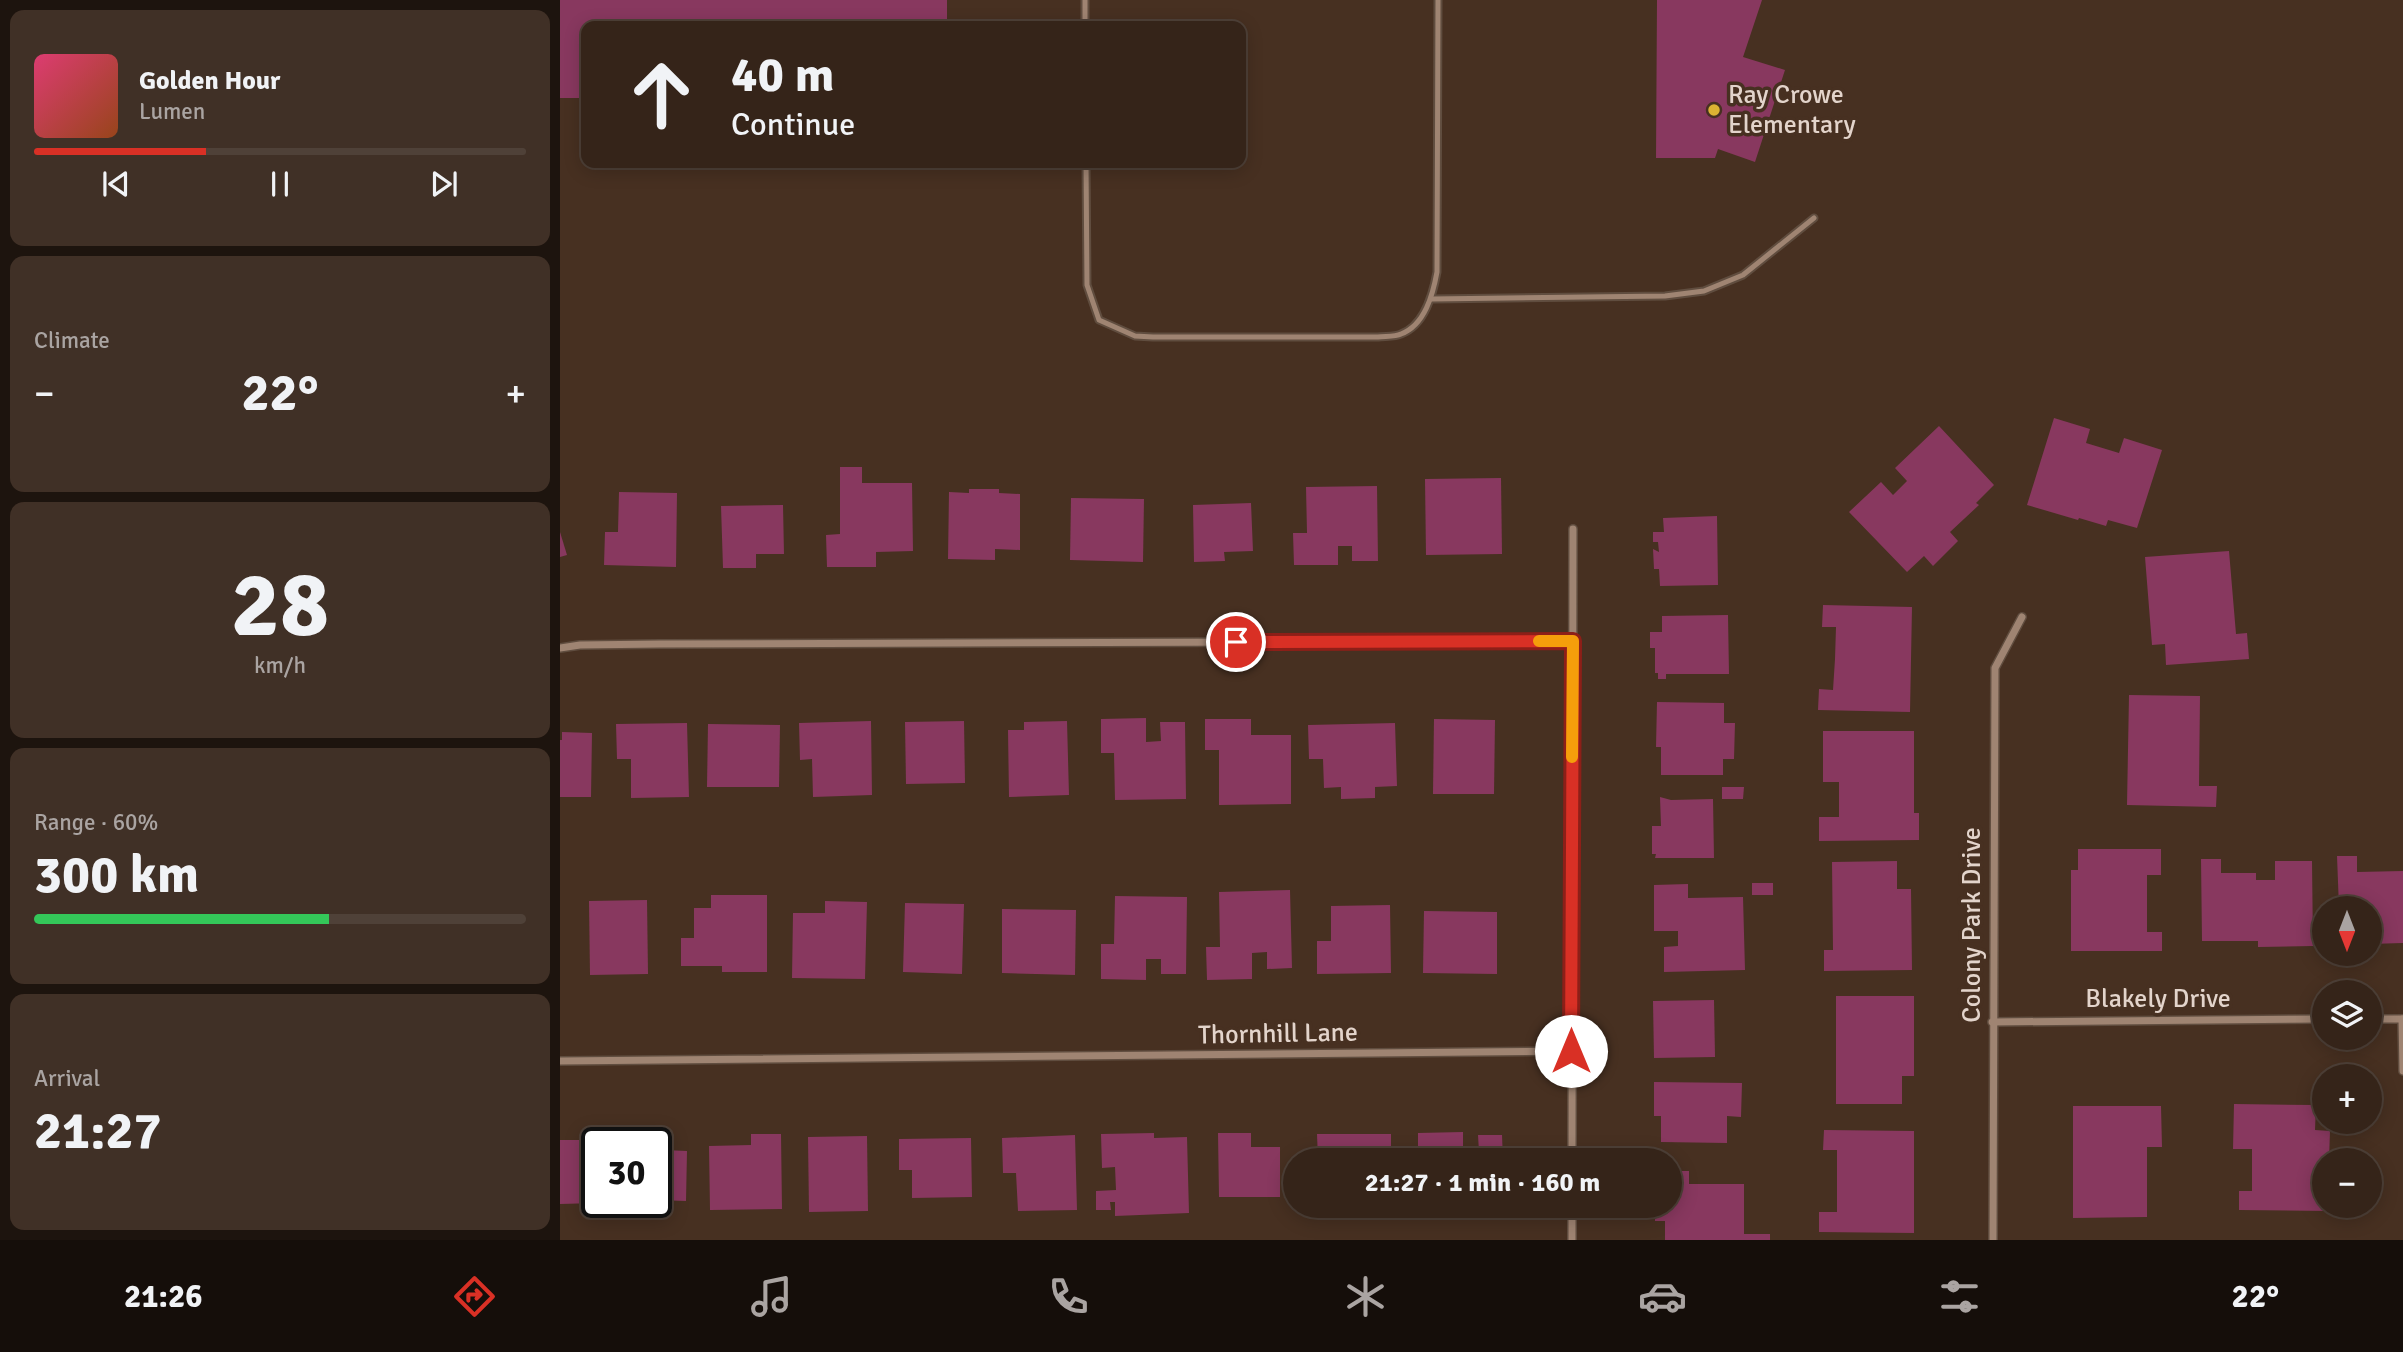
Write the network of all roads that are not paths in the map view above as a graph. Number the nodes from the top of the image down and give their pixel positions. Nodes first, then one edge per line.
1 (1085, 0) edge
2 (1438, 0) edge
3 (1085, 21) edge
4 (1086, 168) edge
5 (1814, 218) dead end
6 (1432, 299) junction
7 (1573, 530) dead end
8 (2022, 617) dead end
9 (1573, 641) junction
10 (560, 648) edge
11 (2312, 1019) edge
12 (2382, 1019) edge
13 (2403, 1019) edge
14 (1992, 1022) junction
15 (1571, 1051) junction
16 (560, 1061) edge
17 (2403, 1071) edge
18 (1572, 1148) edge
19 (1572, 1218) edge
20 (1572, 1240) edge
21 (1993, 1240) edge

1 - 3 lane
2 - 6 lane
4 - 6 lane
5 - 6 lane
7 - 9 street
8 - 14 street, Colony Park Drive
9 - 10 street
9 - 15 street
11 - 14 street, Blakely Drive
12 - 13 street
13 - 17 street
14 - 21 street, Colony Park Drive
15 - 16 street, Thornhill Lane
15 - 18 street
19 - 20 street

